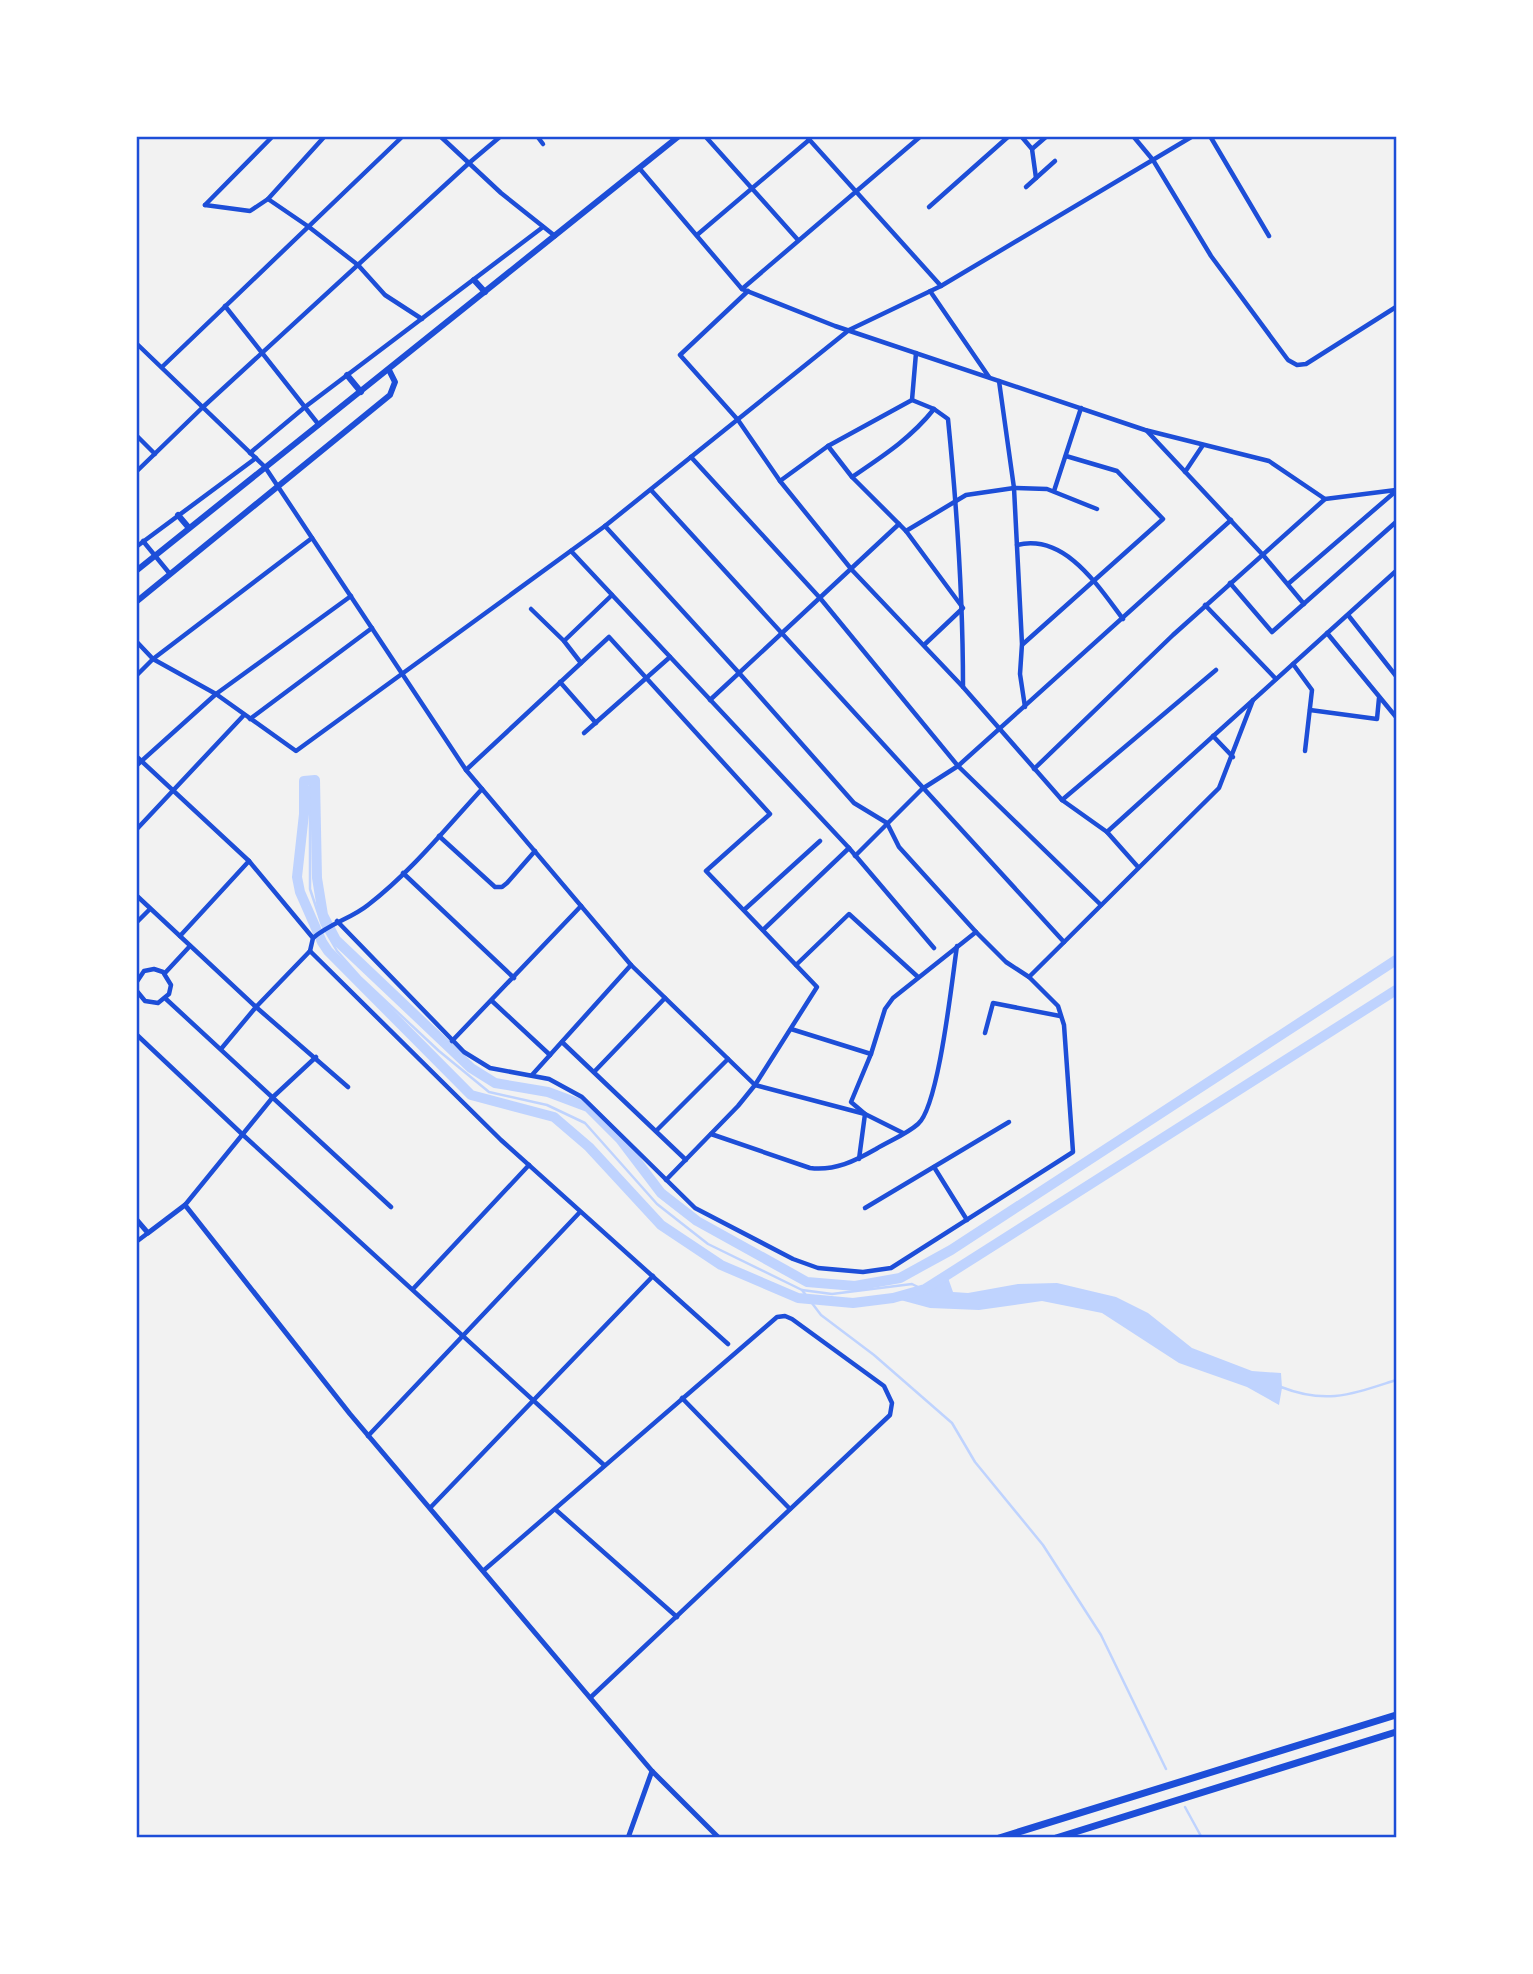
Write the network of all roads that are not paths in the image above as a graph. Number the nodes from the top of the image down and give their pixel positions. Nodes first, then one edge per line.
1 (273, 136) edge
2 (325, 136) edge
3 (403, 136) edge
4 (440, 136) edge
5 (501, 136) edge
6 (537, 136) edge
7 (679, 136) edge
8 (705, 136) edge
9 (922, 136) edge
10 (1009, 136) edge
11 (1021, 136) edge
12 (1047, 136) edge
13 (1133, 136) edge
14 (1193, 136) edge
15 (1210, 136) edge
16 (807, 138) edge
17 (543, 144) dead end
18 (1032, 149) junction
19 (1153, 160) junction
20 (1055, 161) dead end
21 (469, 163) junction
22 (640, 169) junction
23 (1036, 178) junction
24 (1026, 187) dead end
25 (751, 188) junction
26 (855, 191) junction
27 (268, 199) junction
28 (929, 207) dead end
29 (309, 227) junction
30 (543, 227) junction
31 (696, 235) junction
32 (555, 236) junction
33 (1269, 236) dead end
34 (798, 240) junction
35 (358, 265) junction
36 (474, 280) junction
37 (941, 286) junction
38 (745, 290) junction
39 (930, 291) junction
40 (485, 292) junction
41 (225, 306) junction
42 (1396, 306) edge
43 (422, 319) junction
44 (849, 330) junction
45 (136, 343) edge
46 (916, 353) junction
47 (262, 354) junction
48 (162, 367) junction
49 (389, 370) junction
50 (347, 375) junction
51 (990, 377) junction
52 (999, 381) junction
53 (361, 392) junction
54 (912, 400) junction
55 (203, 407) junction
56 (305, 407) junction
57 (1081, 408) junction
58 (934, 409) junction
59 (738, 420) junction
60 (319, 425) junction
61 (1145, 430) junction
62 (136, 435) edge
63 (1203, 445) junction
64 (828, 446) junction
65 (250, 453) junction
66 (155, 454) junction
67 (1066, 456) junction
68 (691, 457) junction
69 (256, 458) junction
70 (265, 467) junction
71 (136, 472) edge
72 (1185, 472) junction
73 (852, 477) junction
74 (780, 481) junction
75 (278, 486) junction
76 (1014, 488) junction
77 (651, 489) junction
78 (1396, 490) edge
79 (1054, 491) junction
80 (1325, 499) junction
81 (957, 502) junction
82 (1097, 509) dead end
83 (178, 515) junction
84 (1231, 520) junction
85 (1396, 522) edge
86 (899, 524) junction
87 (605, 526) junction
88 (189, 528) junction
89 (906, 531) junction
90 (313, 538) junction
91 (143, 541) junction
92 (1017, 545) junction
93 (136, 547) edge
94 (571, 551) junction
95 (155, 555) junction
96 (1263, 555) junction
97 (852, 570) junction
98 (136, 571) edge
99 (1396, 571) edge
100 (170, 574) junction
101 (1094, 582) junction
102 (1230, 583) junction
103 (1288, 584) junction
104 (612, 595) junction
105 (351, 596) junction
106 (820, 598) junction
107 (136, 602) edge
108 (1304, 604) junction
109 (1205, 606) junction
110 (963, 608) junction
111 (531, 609) dead end
112 (1348, 615) junction
113 (1123, 619) junction
114 (372, 628) junction
115 (1327, 633) junction
116 (781, 634) junction
117 (136, 641) edge
118 (564, 641) junction
119 (1022, 644) junction
120 (924, 645) junction
121 (670, 657) junction
122 (153, 659) junction
123 (581, 663) junction
124 (1293, 664) junction
125 (1216, 670) dead end
126 (402, 673) junction
127 (740, 674) junction
128 (136, 676) edge
129 (1396, 676) edge
130 (647, 679) junction
131 (1276, 680) junction
132 (560, 682) junction
133 (963, 687) junction
134 (216, 694) junction
135 (1380, 697) junction
136 (710, 700) junction
137 (1254, 700) junction
138 (1025, 707) junction
139 (1310, 710) junction
140 (244, 715) junction
141 (1396, 718) edge
142 (250, 719) junction
143 (596, 723) junction
144 (999, 728) junction
145 (584, 733) dead end
146 (1213, 736) junction
147 (1305, 751) dead end
148 (136, 756) edge
149 (1233, 757) junction
150 (142, 762) junction
151 (136, 766) edge
152 (958, 766) junction
153 (1034, 769) junction
154 (466, 770) junction
155 (482, 789) junction
156 (922, 789) junction
157 (172, 792) junction
158 (1062, 800) junction
159 (887, 824) junction
160 (136, 830) edge
161 (1107, 832) junction
162 (438, 835) junction
163 (820, 841) dead end
164 (849, 848) junction
165 (535, 851) junction
166 (855, 856) junction
167 (249, 861) junction
168 (1138, 867) junction
169 (403, 873) junction
170 (136, 895) edge
171 (1101, 905) junction
172 (581, 906) junction
173 (150, 909) junction
174 (744, 910) junction
175 (337, 921) junction
176 (136, 923) edge
177 (763, 930) junction
178 (976, 932) junction
179 (180, 936) junction
180 (316, 936) junction
181 (1064, 942) junction
182 (190, 946) junction
183 (957, 946) junction
184 (934, 948) dead end
185 (310, 951) junction
186 (631, 965) junction
187 (796, 965) junction
188 (139, 972) edge
189 (165, 973) junction
190 (918, 977) junction
191 (1029, 977) junction
192 (514, 978) junction
193 (136, 983) edge
194 (136, 990) edge
195 (665, 998) junction
196 (141, 999) junction
197 (166, 999) junction
198 (492, 1001) junction
199 (136, 1004) edge
200 (256, 1007) junction
201 (1059, 1016) junction
202 (791, 1029) junction
203 (985, 1033) dead end
204 (136, 1034) edge
205 (452, 1041) junction
206 (562, 1042) junction
207 (221, 1049) junction
208 (871, 1054) junction
209 (550, 1055) junction
210 (316, 1057) junction
211 (727, 1059) junction
212 (594, 1072) junction
213 (532, 1075) junction
214 (755, 1085) junction
215 (348, 1087) dead end
216 (274, 1097) junction
217 (865, 1114) junction
218 (1009, 1122) dead end
219 (656, 1131) junction
220 (903, 1133) junction
221 (242, 1134) junction
222 (711, 1134) junction
223 (859, 1159) junction
224 (686, 1160) junction
225 (529, 1165) junction
226 (934, 1167) junction
227 (666, 1180) junction
228 (185, 1205) junction
229 (391, 1207) dead end
230 (866, 1208) dead end
231 (580, 1212) junction
232 (136, 1219) edge
233 (967, 1220) junction
234 (148, 1233) junction
235 (136, 1242) edge
236 (653, 1276) junction
237 (413, 1289) junction
238 (464, 1336) junction
239 (728, 1344) dead end
240 (682, 1398) junction
241 (534, 1400) junction
242 (368, 1436) junction
243 (604, 1465) junction
244 (430, 1508) junction
245 (790, 1509) junction
246 (556, 1510) junction
247 (483, 1571) junction
248 (677, 1617) junction
249 (590, 1697) junction
250 (1396, 1715) edge
251 (1396, 1732) edge
252 (652, 1771) junction
253 (628, 1838) edge
254 (719, 1838) edge
255 (999, 1838) edge
256 (1056, 1838) edge

1 - 27 street
2 - 27 street
3 - 29 street
4 - 21 street
5 - 21 street
6 - 17 street
7 - 22 main road
8 - 25 street
9 - 26 street
10 - 28 street
11 - 18 street
12 - 18 street
13 - 19 street
14 - 19 street
15 - 33 street
16 - 25 street
16 - 26 street
18 - 23 street
19 - 37 street
19 - 42 street
20 - 23 street
21 - 30 street
21 - 35 street
22 - 31 street
22 - 32 main road
23 - 24 street
25 - 31 street
25 - 34 street
26 - 34 street
26 - 37 street
27 - 29 street
29 - 35 street
29 - 41 street
30 - 32 street
30 - 36 street
31 - 38 street
32 - 40 main road
34 - 38 street
35 - 43 street
35 - 47 street
36 - 40 main road
36 - 43 street
37 - 39 street
38 - 44 street
38 - 59 street
39 - 44 street
39 - 51 street
40 - 49 main road
41 - 47 street
41 - 48 street
43 - 50 street
44 - 46 street
44 - 59 street
45 - 48 street
46 - 51 street
46 - 54 street
47 - 55 street
47 - 56 street
48 - 55 street
49 - 53 main road
49 - 75 main road
50 - 53 main road
50 - 56 street
51 - 52 street
52 - 57 street
52 - 76 street
53 - 60 main road
54 - 58 street
54 - 64 street
55 - 65 street
55 - 66 street
56 - 60 street
56 - 65 street
57 - 61 street
57 - 67 street
58 - 73 street
58 - 81 street
59 - 68 street
59 - 74 street
60 - 70 main road
61 - 63 street
61 - 72 street
62 - 66 street
63 - 72 street
63 - 80 street
64 - 73 street
64 - 74 street
65 - 69 street
66 - 71 street
67 - 79 street
67 - 101 street
68 - 77 street
68 - 106 street
69 - 70 street
69 - 83 street
70 - 75 street
70 - 88 main road
72 - 84 street
73 - 86 street
74 - 97 street
75 - 90 street
75 - 100 main road
76 - 79 street
76 - 81 street
76 - 92 street
77 - 87 street
77 - 116 street
78 - 80 street
78 - 103 street
79 - 82 street
80 - 96 street
81 - 89 street
81 - 110 street
83 - 88 main road
83 - 91 street
84 - 96 street
84 - 113 street
85 - 108 street
86 - 89 street
86 - 97 street
87 - 94 street
87 - 127 street
88 - 95 main road
89 - 110 street
90 - 105 street
90 - 122 street
91 - 93 street
91 - 95 street
92 - 101 street
92 - 119 street
94 - 104 street
94 - 126 street
95 - 98 main road
95 - 100 street
96 - 102 street
96 - 103 street
97 - 106 street
97 - 120 street
99 - 112 street
100 - 107 main road
101 - 113 street
101 - 119 street
102 - 108 street
102 - 109 street
103 - 108 street
104 - 118 street
104 - 121 street
105 - 114 street
105 - 134 street
106 - 116 street
106 - 152 street
109 - 131 street
109 - 153 street
110 - 120 street
110 - 133 street
111 - 118 street
112 - 115 street
112 - 129 street
113 - 138 street
114 - 126 street
114 - 142 street
115 - 124 street
115 - 135 street
116 - 127 street
116 - 156 street
117 - 122 street
118 - 123 street
119 - 138 street
120 - 133 street
121 - 130 street
121 - 136 street
122 - 128 street
122 - 134 street
123 - 130 street
123 - 132 street
124 - 131 street
124 - 139 street
125 - 158 street
126 - 142 street
126 - 154 street
127 - 136 street
127 - 159 street
130 - 143 street
130 - 174 street
131 - 137 street
132 - 143 street
132 - 154 street
133 - 144 street
134 - 140 street
134 - 150 street
135 - 139 street
135 - 141 street
136 - 164 street
137 - 146 street
137 - 149 street
138 - 144 street
139 - 147 street
140 - 142 street
140 - 157 street
143 - 145 street
144 - 152 street
144 - 153 street
146 - 149 street
146 - 161 street
148 - 150 street
149 - 168 street
150 - 151 street
150 - 157 street
152 - 156 street
152 - 171 street
153 - 158 street
154 - 155 street
155 - 162 street
155 - 165 street
156 - 159 street
156 - 181 street
157 - 160 street
157 - 167 street
158 - 161 street
159 - 166 street
159 - 178 street
161 - 168 street
162 - 165 street
162 - 169 street
163 - 174 street
164 - 166 street
164 - 177 street
165 - 172 street
166 - 184 street
167 - 179 street
167 - 180 street
168 - 171 street
169 - 175 street
169 - 192 street
170 - 173 street
171 - 181 street
172 - 186 street
172 - 192 street
173 - 176 street
173 - 179 street
174 - 177 street
175 - 180 street
175 - 205 street
177 - 187 street
178 - 183 street
178 - 191 street
179 - 182 street
180 - 185 street
181 - 191 street
182 - 189 street
182 - 200 street
183 - 190 street
183 - 220 street
185 - 200 street
185 - 225 street
186 - 195 street
186 - 206 street
187 - 190 street
187 - 202 street
188 - 189 street
188 - 193 street
189 - 197 street
190 - 208 street
191 - 201 street
192 - 198 street
194 - 196 street
195 - 211 street
195 - 212 street
196 - 197 street
196 - 199 street
197 - 207 street
198 - 205 street
198 - 209 street
200 - 207 street
200 - 210 street
201 - 203 street
201 - 233 street
202 - 208 street
202 - 214 street
204 - 221 street
205 - 213 street
206 - 209 street
206 - 212 street
207 - 216 street
208 - 217 street
209 - 213 street
210 - 215 street
210 - 216 street
211 - 214 street
211 - 219 street
212 - 219 street
213 - 227 street
214 - 217 street
214 - 222 street
216 - 221 street
216 - 229 street
217 - 220 street
217 - 223 street
218 - 226 street
219 - 224 street
220 - 223 street
221 - 228 street
221 - 237 street
222 - 223 street
222 - 224 street
224 - 227 street
225 - 231 street
225 - 237 street
226 - 230 street
226 - 233 street
227 - 233 street
228 - 234 street
228 - 242 street
231 - 236 street
231 - 238 street
232 - 234 street
234 - 235 street
236 - 239 street
236 - 241 street
237 - 238 street
238 - 241 street
238 - 242 street
240 - 243 street
240 - 245 street
240 - 245 street
241 - 243 street
241 - 244 street
242 - 244 street
243 - 246 street
244 - 247 street
245 - 248 street
246 - 247 street
246 - 248 street
247 - 249 street
248 - 249 street
249 - 252 street
250 - 255 highway
251 - 256 highway
252 - 253 street
252 - 254 street

